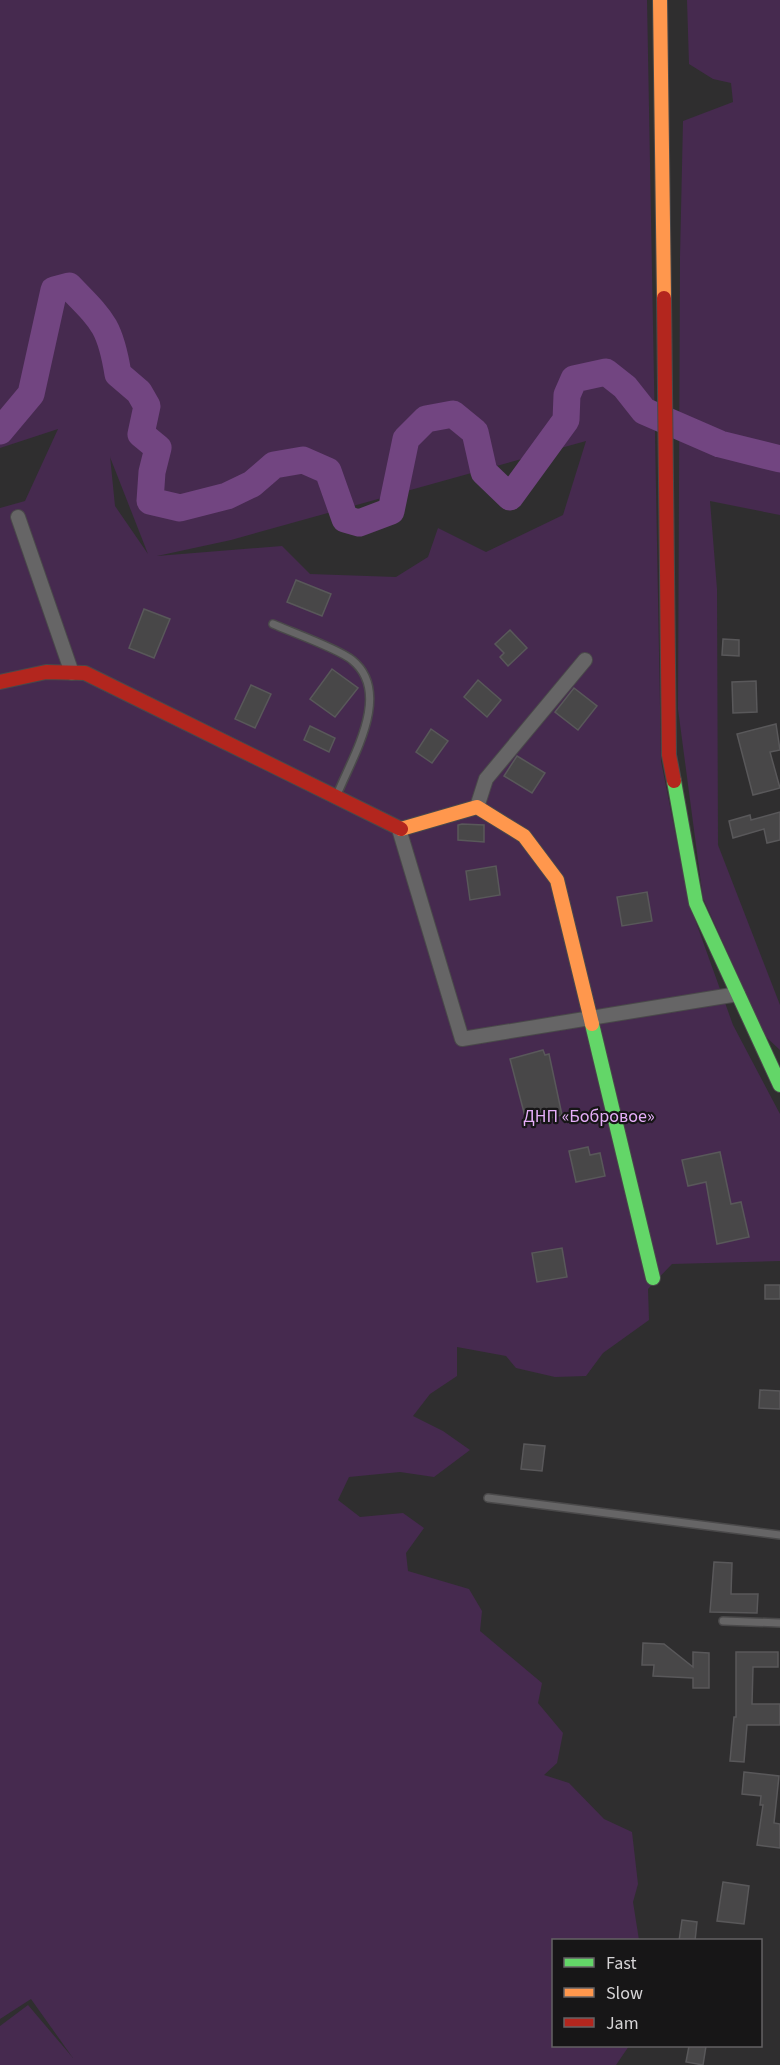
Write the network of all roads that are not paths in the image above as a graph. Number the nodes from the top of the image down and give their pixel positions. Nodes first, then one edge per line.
1 (660, 0) edge
2 (18, 517) dead end
3 (273, 624) dead end
4 (585, 660) dead end
5 (72, 673) junction
6 (0, 682) edge
7 (336, 797) junction
8 (477, 807) junction
9 (399, 829) junction
10 (738, 994) junction
11 (592, 1016) junction
12 (780, 1085) edge
13 (653, 1278) dead end
14 (488, 1498) dead end
15 (780, 1536) edge
16 (723, 1621) dead end
17 (780, 1623) edge

1 - 10 main road
2 - 5 street
3 - 7 lane
4 - 8 street
5 - 6 main road
5 - 7 main road
7 - 9 main road
8 - 9 main road
8 - 11 main road
9 - 11 street
10 - 11 street
10 - 12 main road
11 - 13 main road
14 - 15 lane
16 - 17 lane

